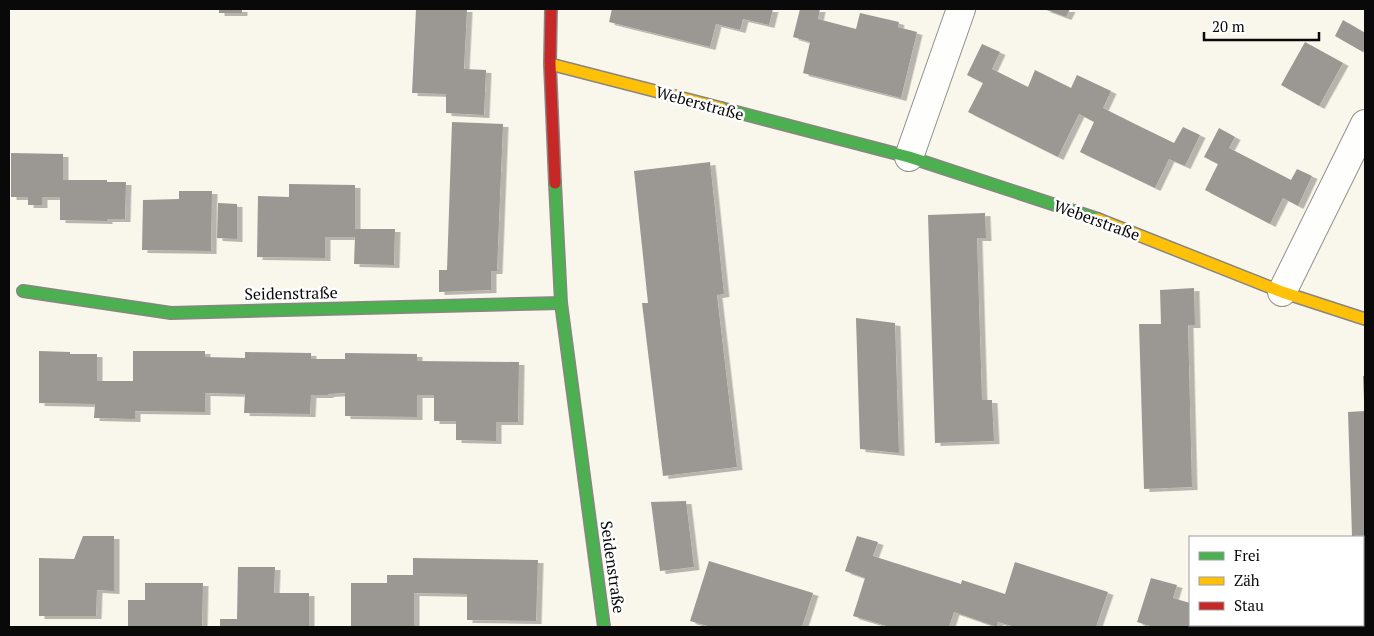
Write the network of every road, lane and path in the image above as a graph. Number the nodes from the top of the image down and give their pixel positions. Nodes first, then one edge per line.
1 (551, 9) edge
2 (961, 9) edge
3 (550, 64) junction
4 (1365, 124) edge
5 (909, 157) junction
6 (23, 291) dead end
7 (1282, 292) junction
8 (561, 303) junction
9 (1365, 319) edge
10 (604, 627) edge

1 - 3 street, Seidenstraße
2 - 5 street
3 - 5 street, Weberstraße
3 - 8 street, Seidenstraße
4 - 7 street
5 - 7 street, Weberstraße
6 - 8 street, Seidenstraße
7 - 9 street, Weberstraße
8 - 10 street, Seidenstraße

